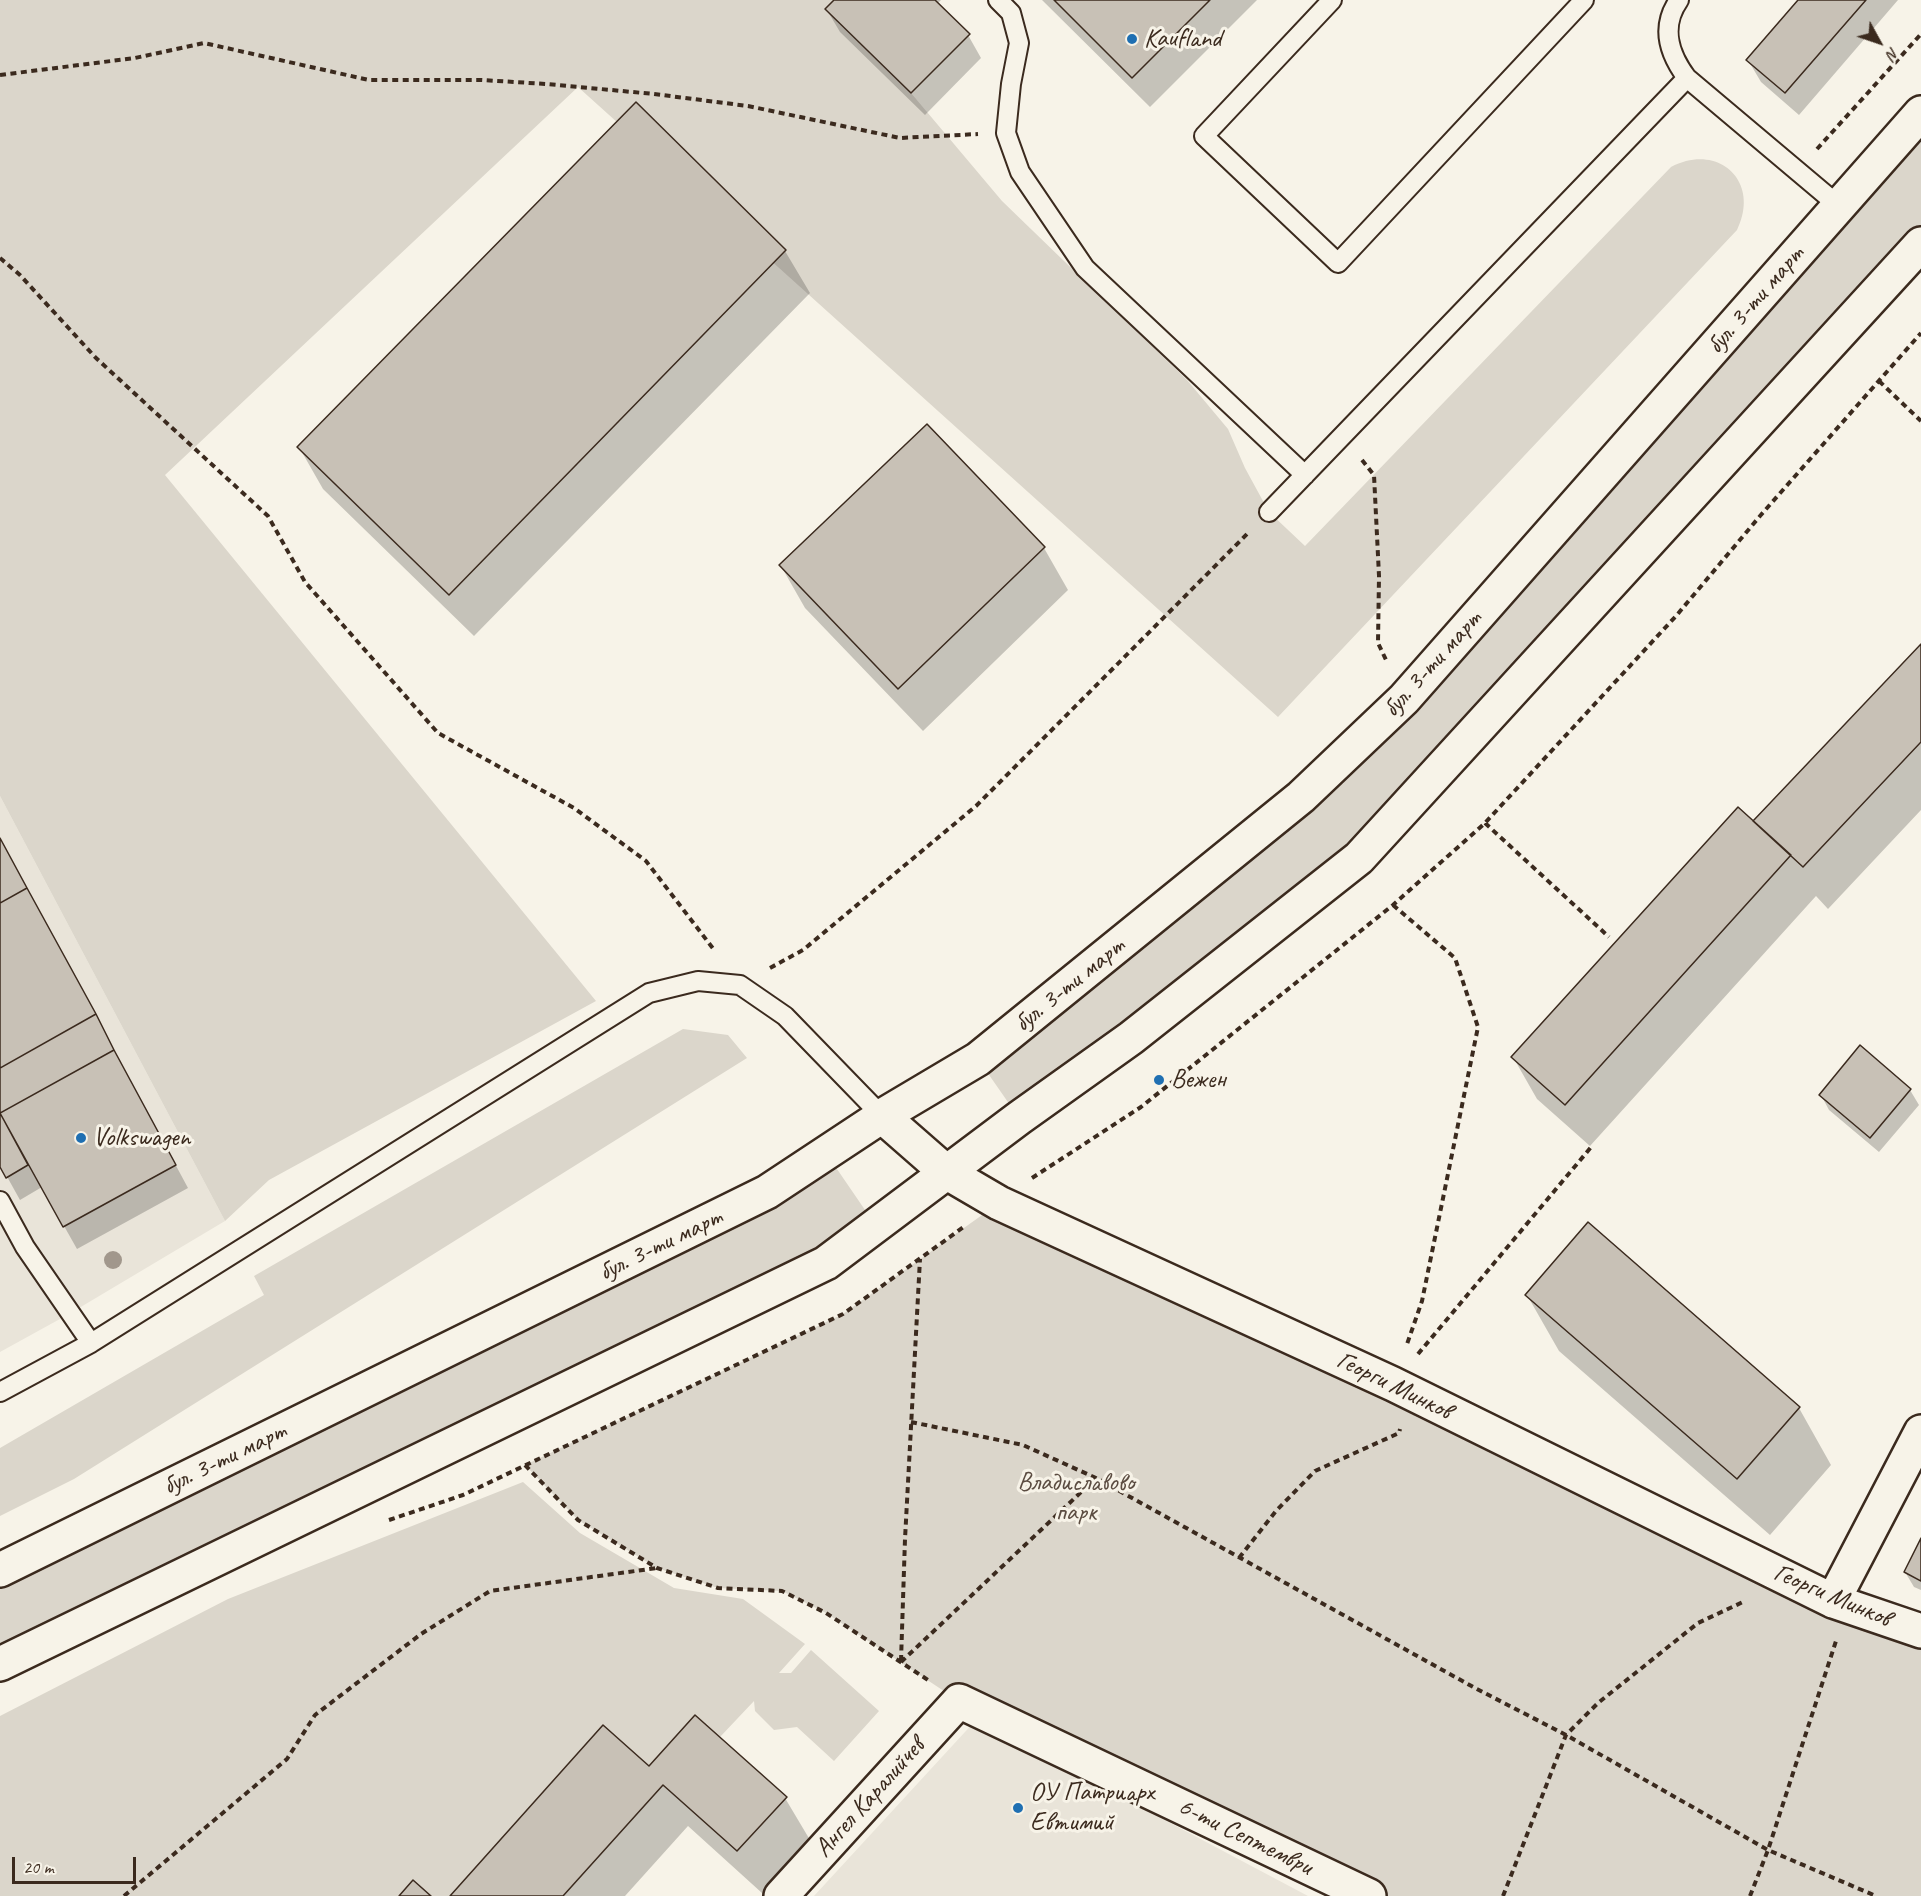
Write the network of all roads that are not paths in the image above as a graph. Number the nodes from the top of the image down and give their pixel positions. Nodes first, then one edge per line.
1 (998, 0) edge
2 (1332, 0) edge
3 (1584, 0) edge
4 (1679, 0) edge
5 (1687, 78) junction
6 (1921, 113) edge
7 (1839, 206) junction
8 (1921, 244) edge
9 (1305, 475) junction
10 (1269, 512) road end
11 (882, 1116) junction
12 (946, 1172) junction
13 (0, 1201) edge
14 (91, 1343) junction
15 (0, 1392) edge
16 (1921, 1432) edge
17 (0, 1570) edge
18 (1840, 1604) junction
19 (1921, 1631) edge
20 (0, 1665) edge
21 (959, 1701) joint
22 (781, 1896) edge
23 (1369, 1896) edge

1 - 9 lane
2 - 3 lane
4 - 5 lane
5 - 7 lane
5 - 9 lane
6 - 7 street, бул. 3-ти март
7 - 11 street, бул. 3-ти март
8 - 12 street
9 - 10 lane
11 - 12 street, Георги Минков
11 - 14 lane
11 - 17 street, бул. 3-ти март
12 - 18 street, Георги Минков
12 - 20 street
13 - 14 lane
14 - 15 lane
16 - 18 street
18 - 19 street, Георги Минков
21 - 22 street, Ангел Каралийчев
21 - 23 street, 6-ти Септември

